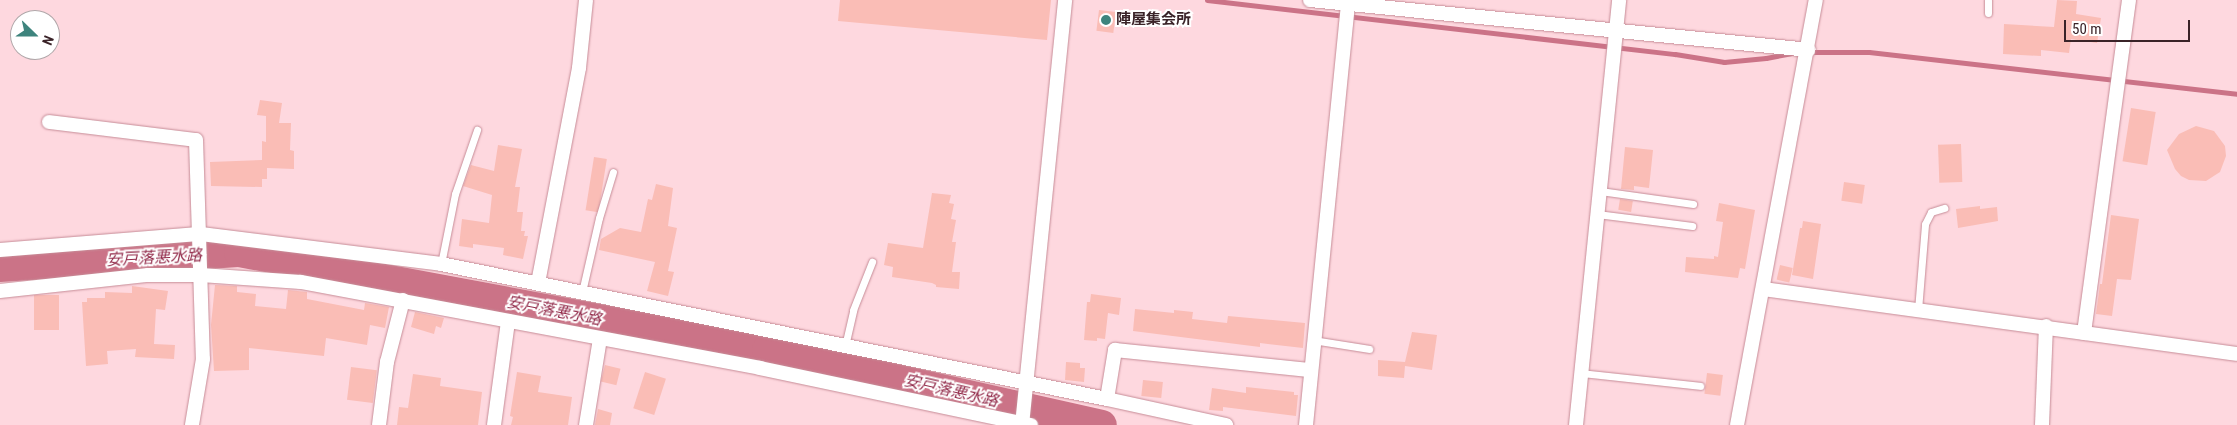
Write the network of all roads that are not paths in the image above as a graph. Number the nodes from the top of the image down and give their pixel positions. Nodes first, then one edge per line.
1 (586, 0) edge
2 (1065, 0) edge
3 (1310, 0) edge
4 (1619, 0) edge
5 (1816, 0) edge
6 (1988, 0) edge
7 (2129, 0) edge
8 (1348, 4) junction
9 (1988, 13) dead end
10 (1616, 32) junction
11 (1809, 50) junction
12 (50, 122) dead end
13 (477, 130) dead end
14 (613, 172) dead end
15 (1600, 191) junction
16 (1693, 204) dead end
17 (1944, 208) dead end
18 (1597, 214) junction
19 (1692, 226) dead end
20 (200, 238) junction
21 (0, 250) edge
22 (872, 262) dead end
23 (441, 264) junction
24 (201, 272) junction
25 (538, 283) junction
26 (1763, 289) junction
27 (0, 291) edge
28 (582, 292) junction
29 (404, 300) junction
30 (1918, 310) junction
31 (508, 321) junction
32 (2046, 326) junction
33 (2084, 333) junction
34 (600, 339) junction
35 (1313, 340) junction
36 (845, 346) junction
37 (1369, 349) dead end
38 (2237, 354) edge
39 (1310, 370) junction
40 (1581, 373) junction
41 (1700, 386) dead end
42 (1027, 388) junction
43 (1107, 399) junction
44 (1025, 423) edge
45 (192, 425) edge
46 (379, 425) edge
47 (494, 425) edge
48 (586, 425) edge
49 (1226, 425) edge
50 (1306, 425) edge
51 (1576, 425) edge
52 (1736, 425) edge
53 (2042, 425) edge

1 - 25 street
2 - 42 street
3 - 8 street
4 - 10 street
5 - 11 street
6 - 9 lane
7 - 33 street
8 - 10 street
8 - 35 street
10 - 11 street
10 - 15 street
11 - 26 street
12 - 20 street
13 - 23 lane
14 - 28 lane
15 - 16 lane
15 - 18 street
17 - 30 lane
18 - 19 lane
18 - 40 street
20 - 21 street
20 - 23 street
20 - 24 street
22 - 36 lane
23 - 25 street
24 - 27 street
24 - 29 street
24 - 45 street
25 - 28 street
26 - 30 street
26 - 52 street
28 - 36 street
29 - 31 street
29 - 46 street
30 - 32 street
31 - 34 street
31 - 47 street
32 - 33 street
32 - 53 street
33 - 38 street
34 - 44 street
34 - 48 street
35 - 37 lane
35 - 39 street
36 - 42 street
39 - 43 street
39 - 50 street
40 - 41 lane
40 - 51 street
42 - 43 street
42 - 44 street
43 - 49 street

